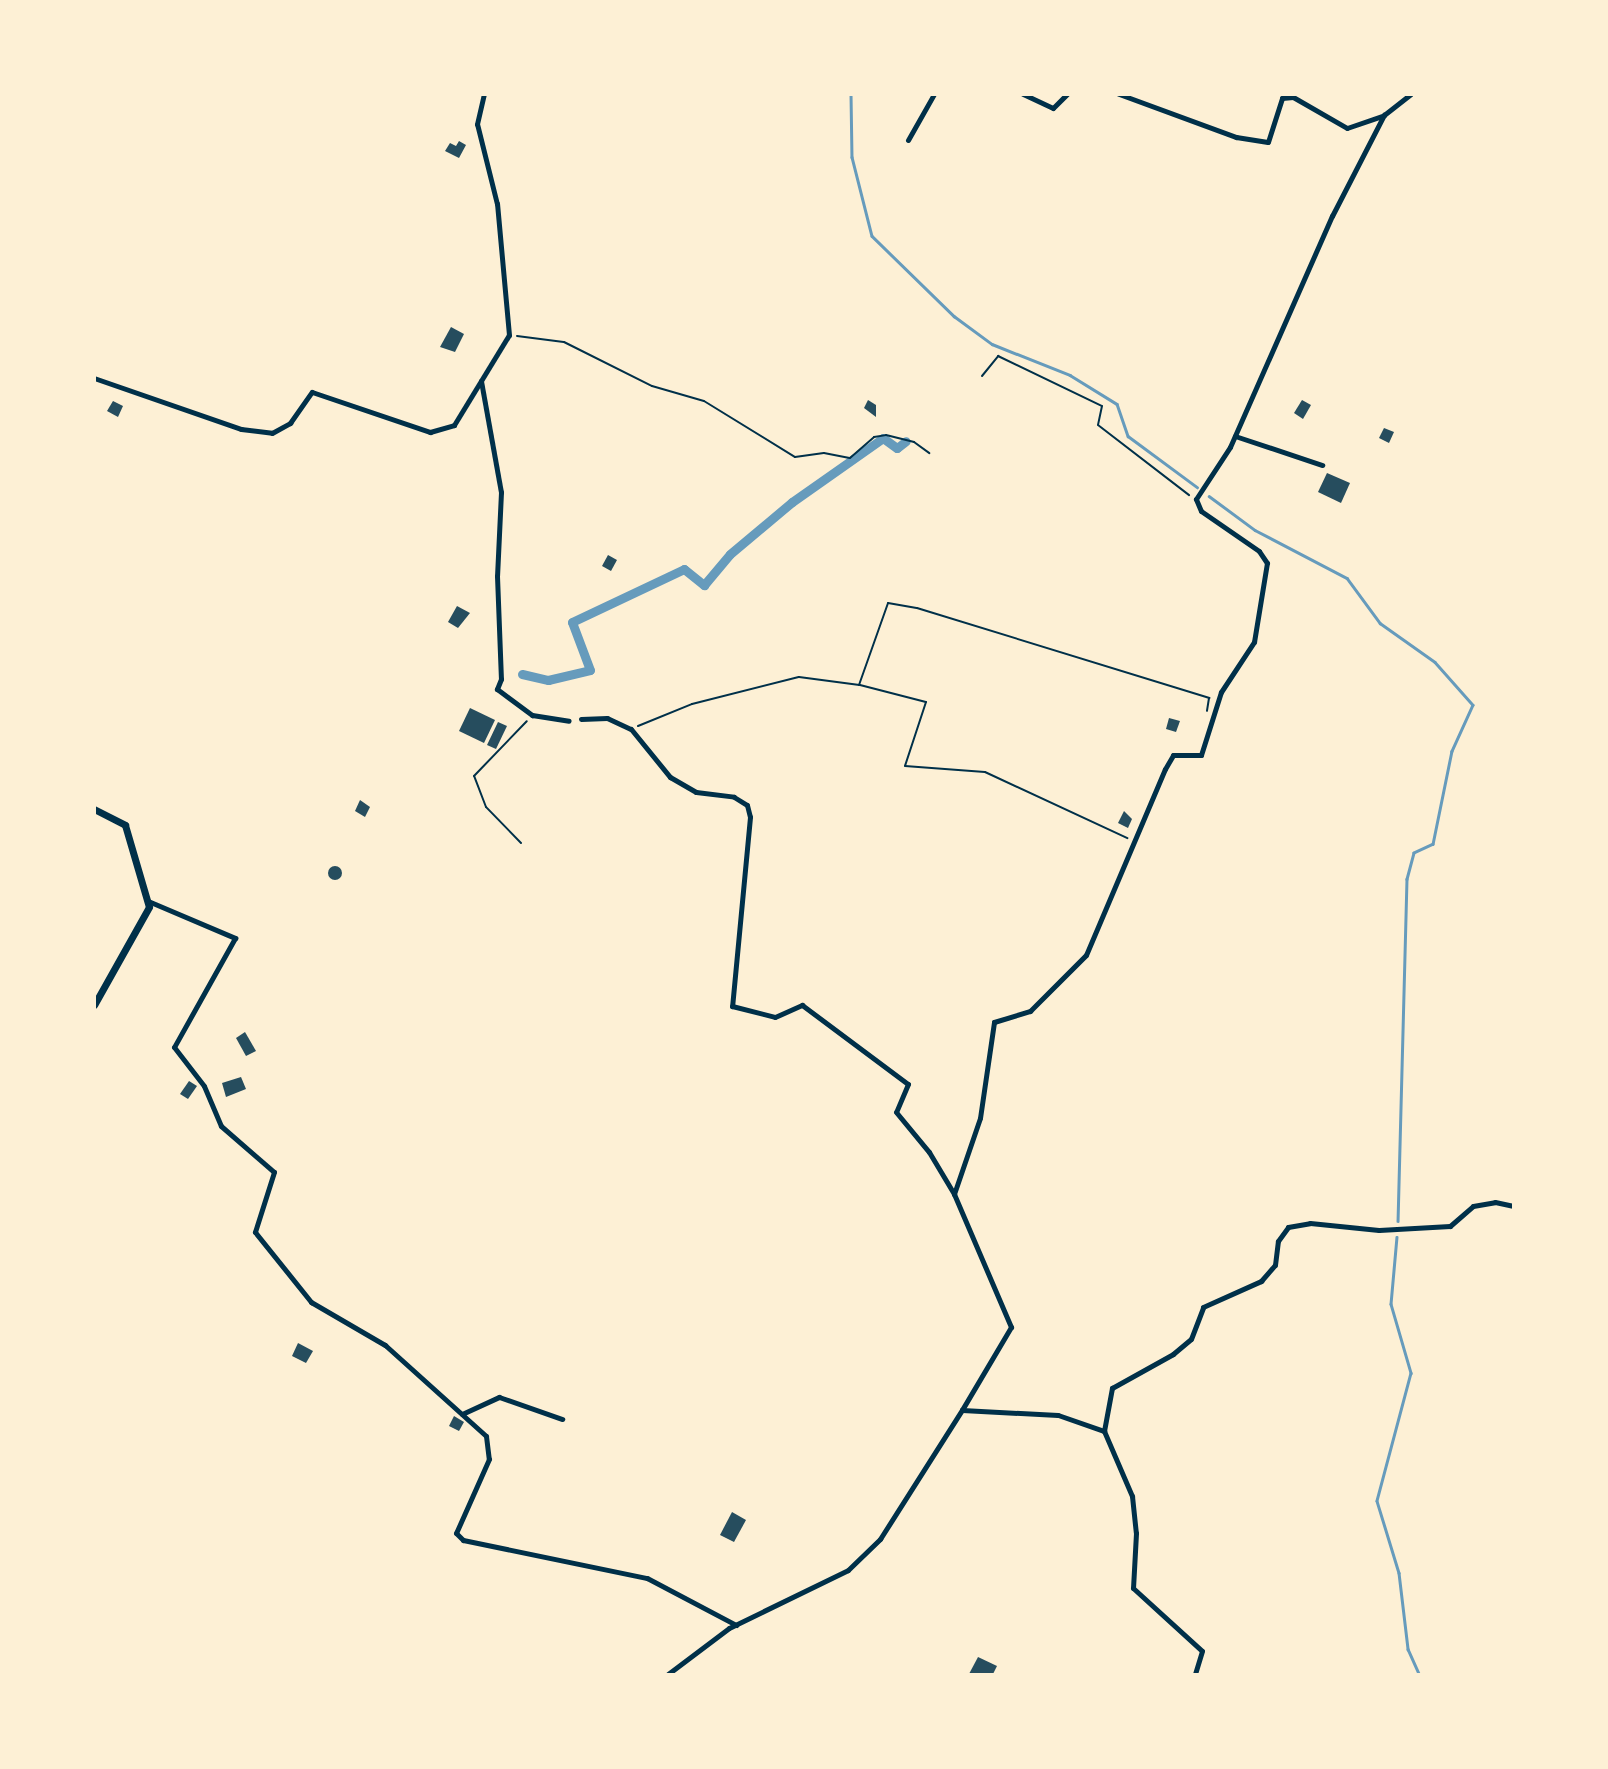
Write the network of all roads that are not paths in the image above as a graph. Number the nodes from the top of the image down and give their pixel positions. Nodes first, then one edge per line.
1 (484, 94) edge
2 (934, 94) edge
3 (1023, 94) edge
4 (1067, 94) edge
5 (1119, 94) edge
6 (1411, 94) edge
7 (1384, 115) junction
8 (908, 140) dead end
9 (94, 378) edge
10 (481, 380) junction
11 (1236, 436) junction
12 (1322, 465) dead end
13 (581, 719) dead end
14 (569, 721) dead end
15 (94, 809) edge
16 (148, 901) junction
17 (94, 1005) edge
18 (954, 1194) junction
19 (1514, 1206) edge
20 (962, 1410) junction
21 (462, 1414) junction
22 (562, 1419) dead end
23 (1104, 1431) junction
24 (736, 1625) junction
25 (668, 1675) edge
26 (1195, 1675) edge

1 - 10 street
2 - 8 street
3 - 4 street
5 - 7 street
6 - 7 street
7 - 11 street
9 - 10 street
10 - 14 street
11 - 12 street
11 - 18 street
13 - 18 street
15 - 16 main road
16 - 17 main road
16 - 21 street
18 - 20 street
19 - 23 street
20 - 23 street
20 - 24 street
21 - 22 street
21 - 24 street
23 - 26 street
24 - 25 street

